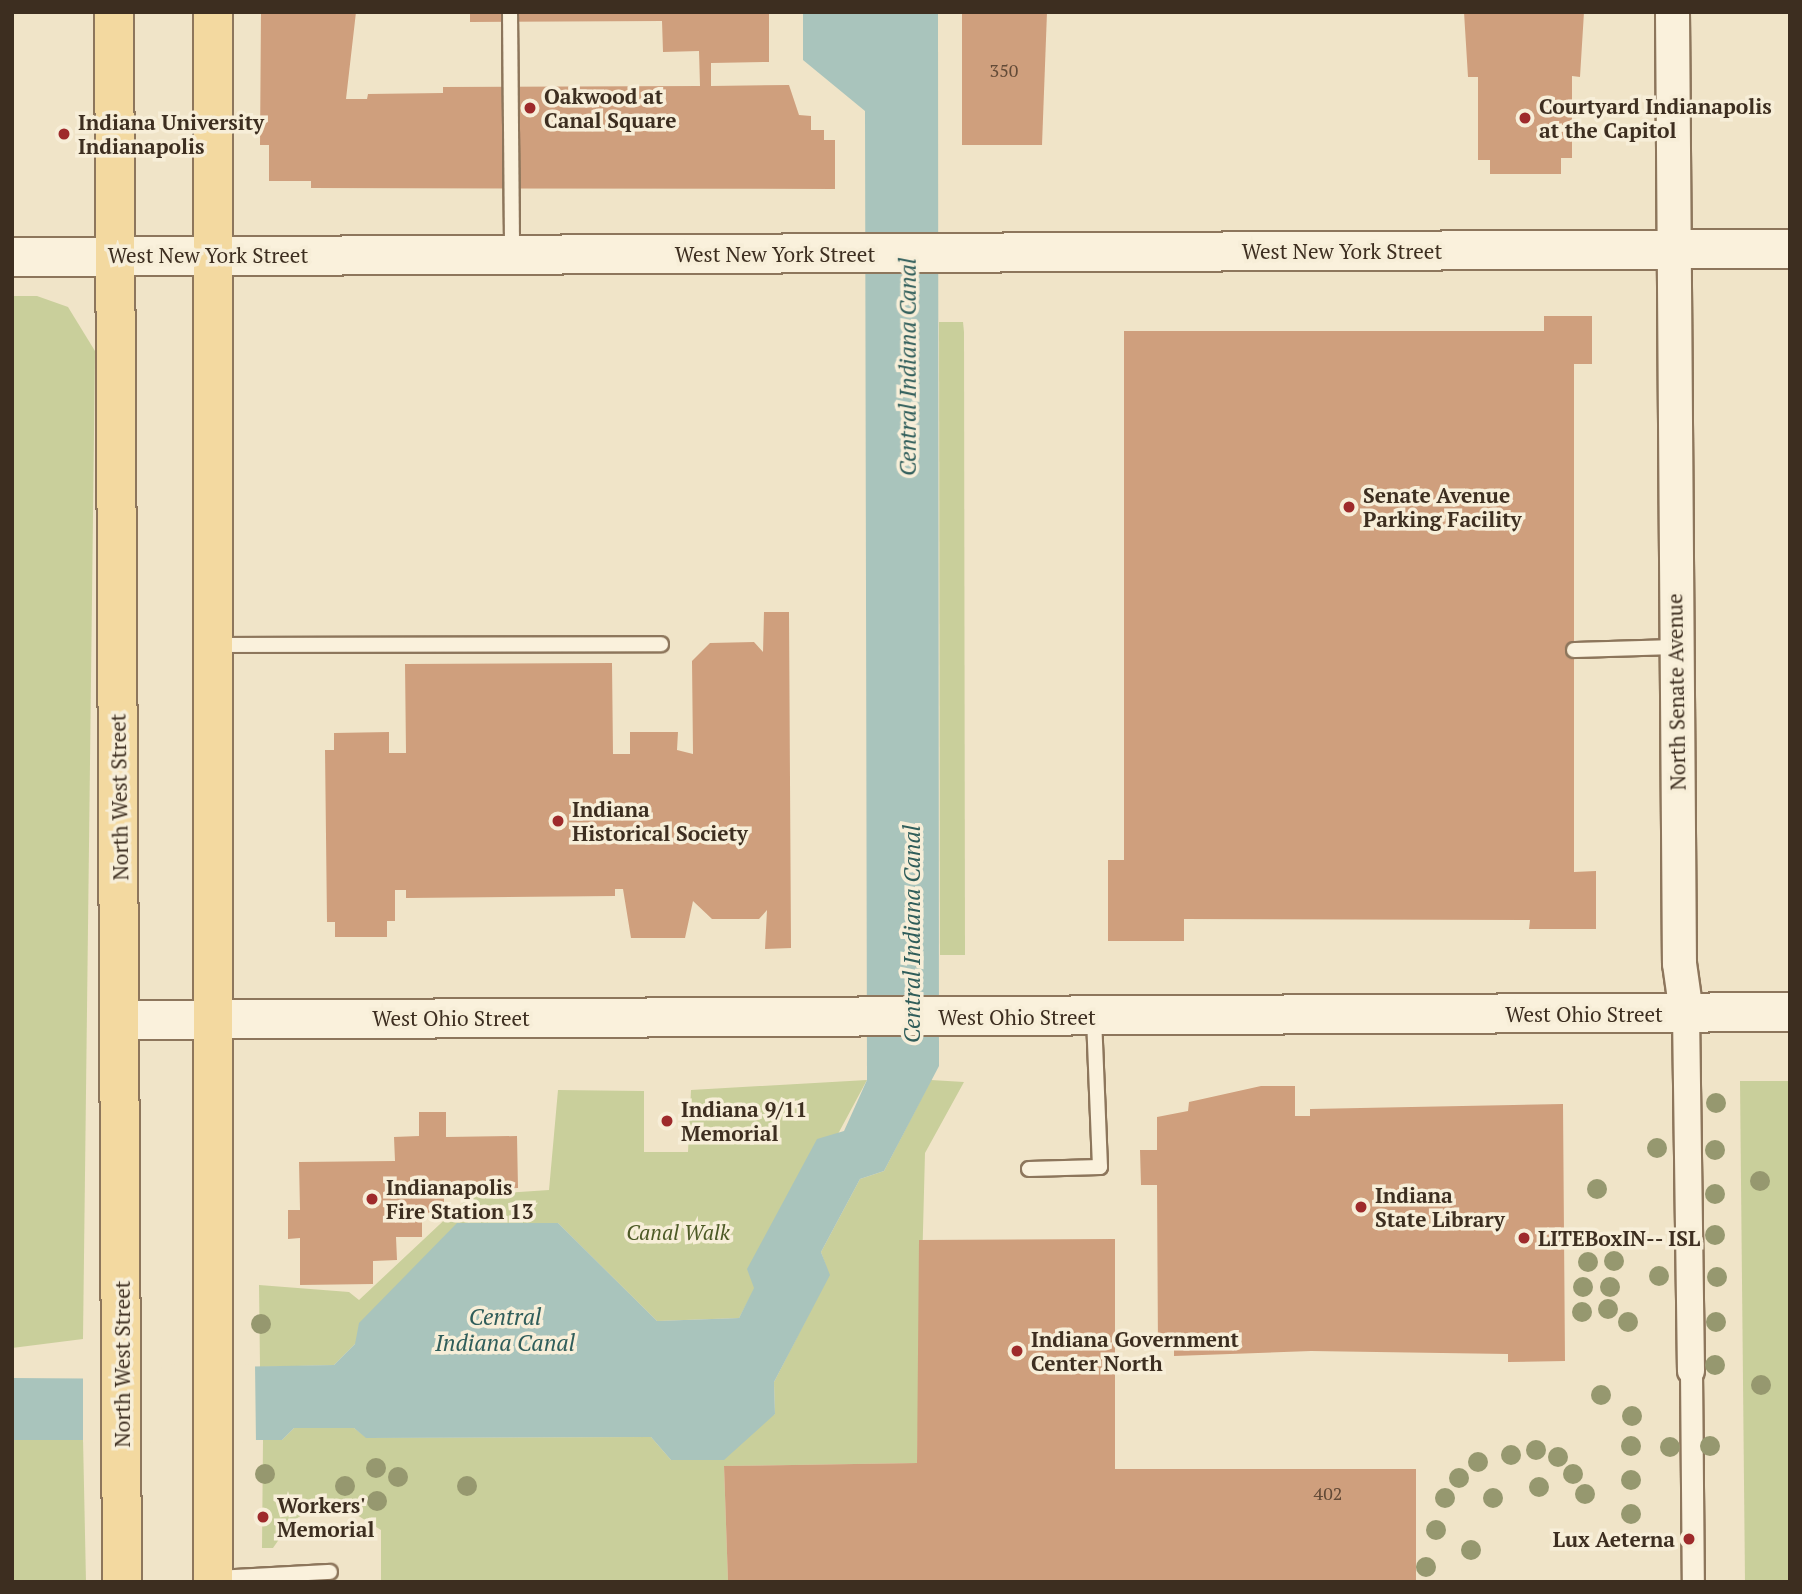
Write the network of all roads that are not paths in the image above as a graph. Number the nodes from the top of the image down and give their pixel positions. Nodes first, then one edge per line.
1 (114, 12) edge
2 (213, 12) edge
3 (510, 12) edge
4 (1672, 12) edge
5 (1790, 249) edge
6 (1673, 252) junction
7 (215, 254) junction
8 (114, 255) junction
9 (512, 256) junction
10 (12, 257) edge
11 (661, 644) dead end
12 (216, 645) junction
13 (1676, 647) junction
14 (1574, 650) dead end
15 (1790, 1012) edge
16 (1686, 1013) junction
17 (1094, 1017) junction
18 (209, 1019) junction
19 (119, 1020) junction
20 (1029, 1169) dead end
21 (1691, 1371) joint
22 (330, 1572) dead end
23 (213, 1580) edge
24 (122, 1582) edge
25 (1693, 1582) edge

1 - 8 main road, North West Street
2 - 7 main road
3 - 9 lane
4 - 6 street, North Senate Avenue
5 - 6 main road, West New York Street
6 - 9 main road, West New York Street
6 - 13 street, North Senate Avenue
7 - 8 main road, West New York Street
7 - 9 main road, West New York Street
7 - 12 main road
8 - 10 main road, West New York Street
8 - 19 main road, North West Street
11 - 12 lane
12 - 18 main road
13 - 14 lane
13 - 16 street, North Senate Avenue
15 - 16 main road, West Ohio Street
16 - 17 main road, West Ohio Street
16 - 21 street, North Senate Avenue
17 - 18 main road, West Ohio Street
17 - 20 lane
18 - 19 main road, West Ohio Street
18 - 23 main road
19 - 24 main road, North West Street
21 - 25 street
22 - 23 lane

